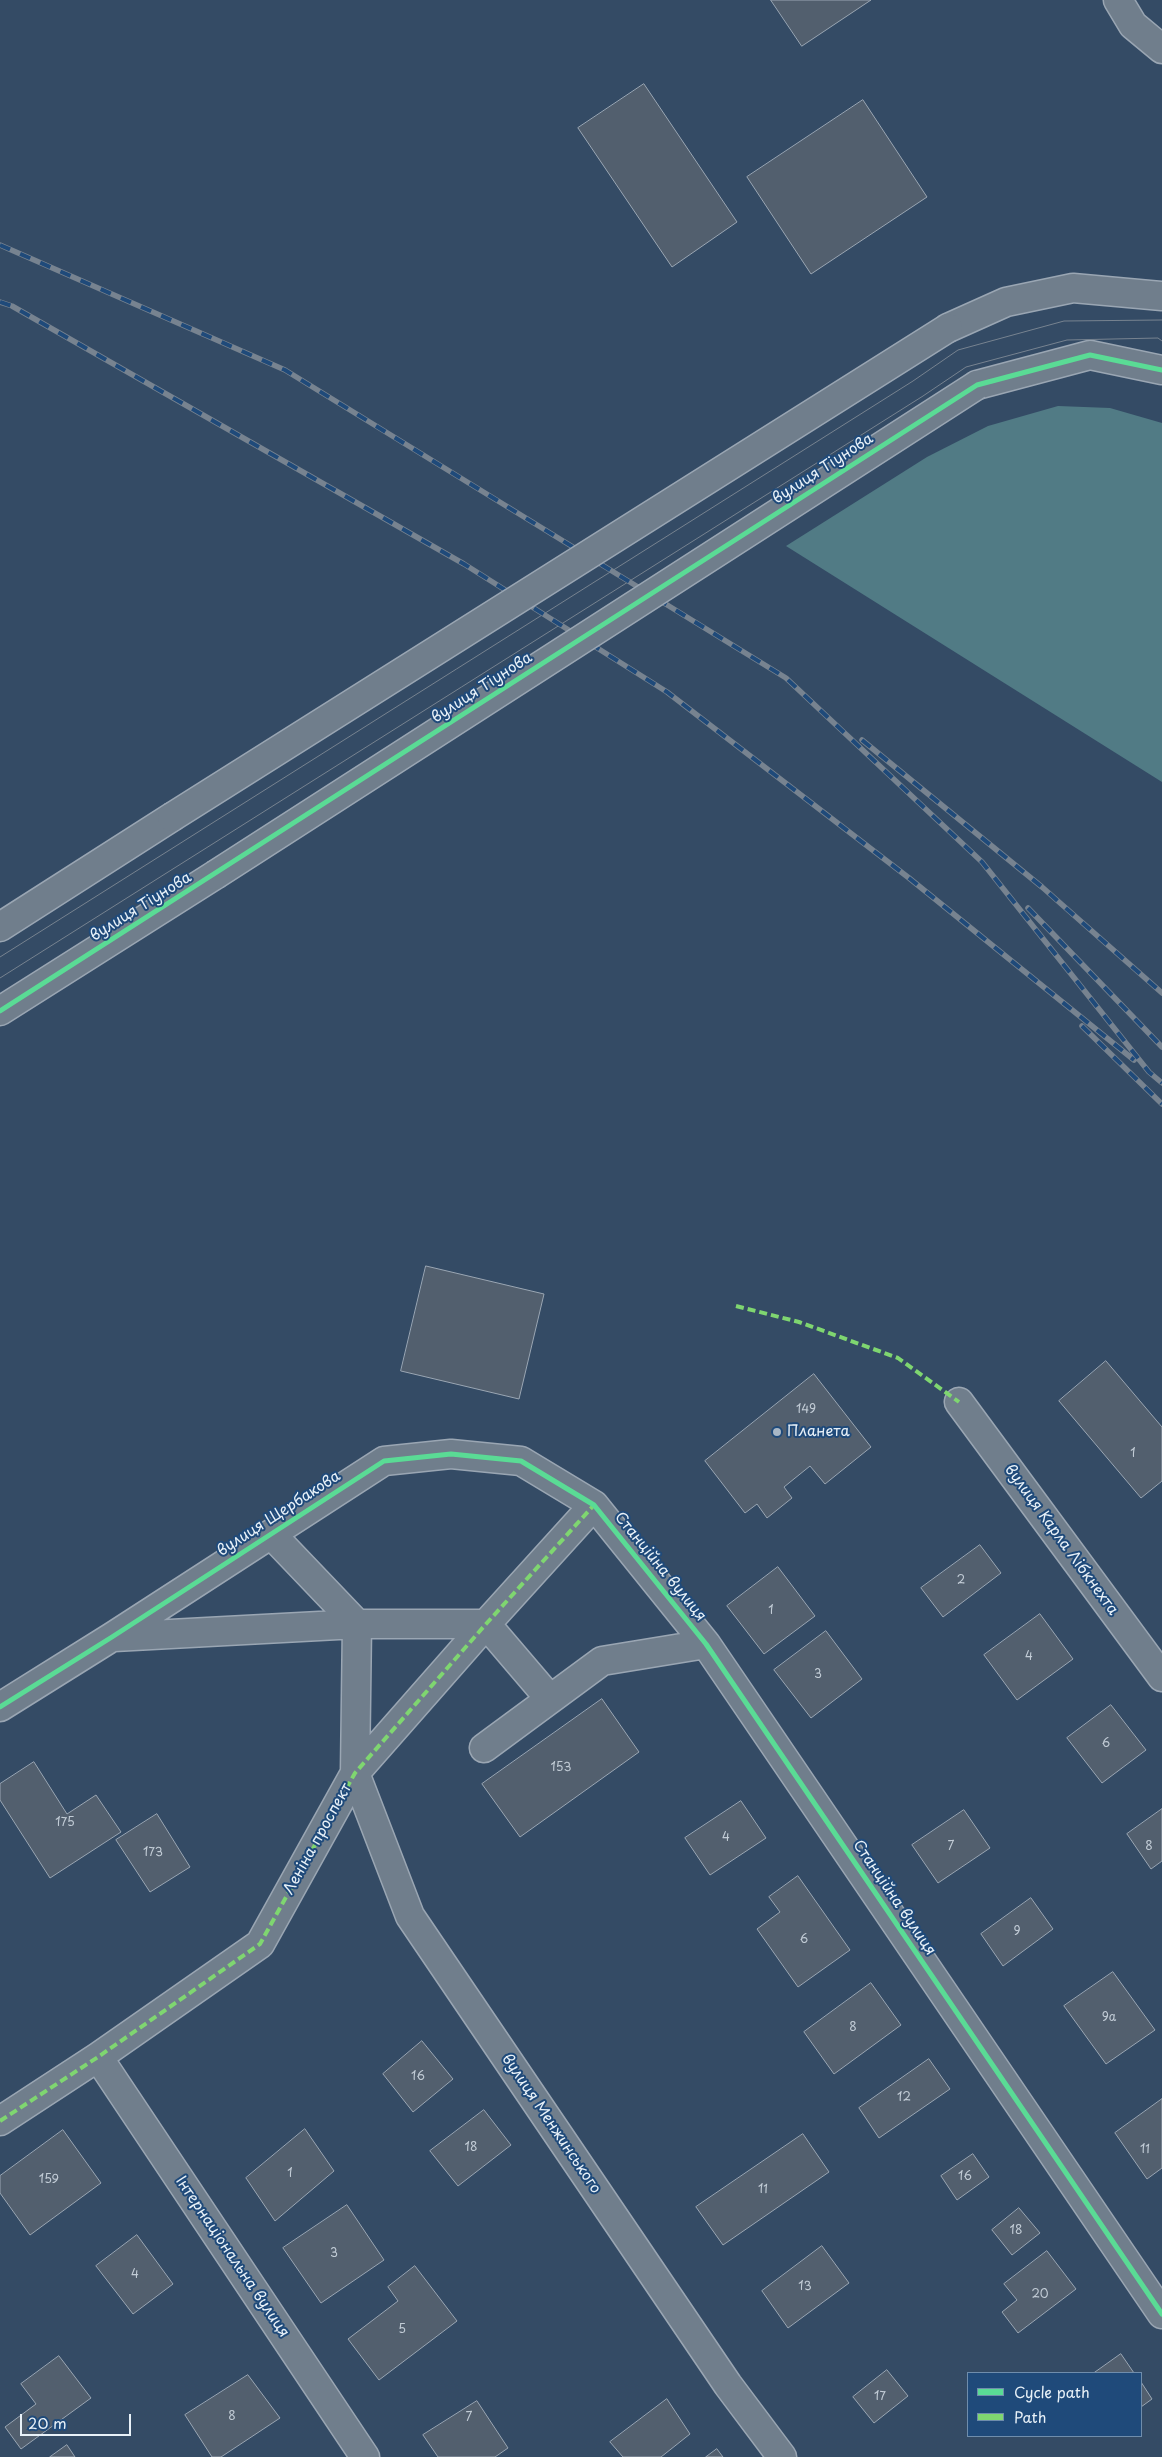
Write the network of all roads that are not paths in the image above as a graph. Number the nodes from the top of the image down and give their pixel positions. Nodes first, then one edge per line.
1 (1118, 0) edge
2 (1162, 49) edge
3 (1162, 296) edge
4 (1162, 370) edge
5 (0, 927) edge
6 (0, 1011) edge
7 (959, 1402) dead end
8 (594, 1505) junction
9 (271, 1534) junction
10 (357, 1624) junction
11 (486, 1624) junction
12 (112, 1637) junction
13 (706, 1644) junction
14 (1162, 1677) edge
15 (550, 1699) junction
16 (0, 1707) edge
17 (484, 1748) dead end
18 (355, 1773) junction
19 (98, 2057) junction
20 (0, 2122) edge
21 (1162, 2314) edge
22 (365, 2457) edge
23 (782, 2457) edge

1 - 2 street
3 - 5 street, bridge
4 - 6 street, вулиця Тіунова, bridge
7 - 14 street, вулиця Карла Лібкнехта
8 - 9 street, вулиця Щербакова
8 - 11 street, Леніна проспект
8 - 13 street, Станційна вулиця
9 - 10 street
9 - 12 street, вулиця Щербакова
10 - 11 street
10 - 12 street
10 - 18 street
11 - 15 street
11 - 18 street, Леніна проспект
12 - 16 street, вулиця Щербакова
13 - 15 street
13 - 21 street, Станційна вулиця
15 - 17 street
18 - 19 street, Леніна проспект
18 - 23 street, вулиця Менжинського
19 - 20 street, Леніна проспект
19 - 22 street, Інтернаціональна вулиця

